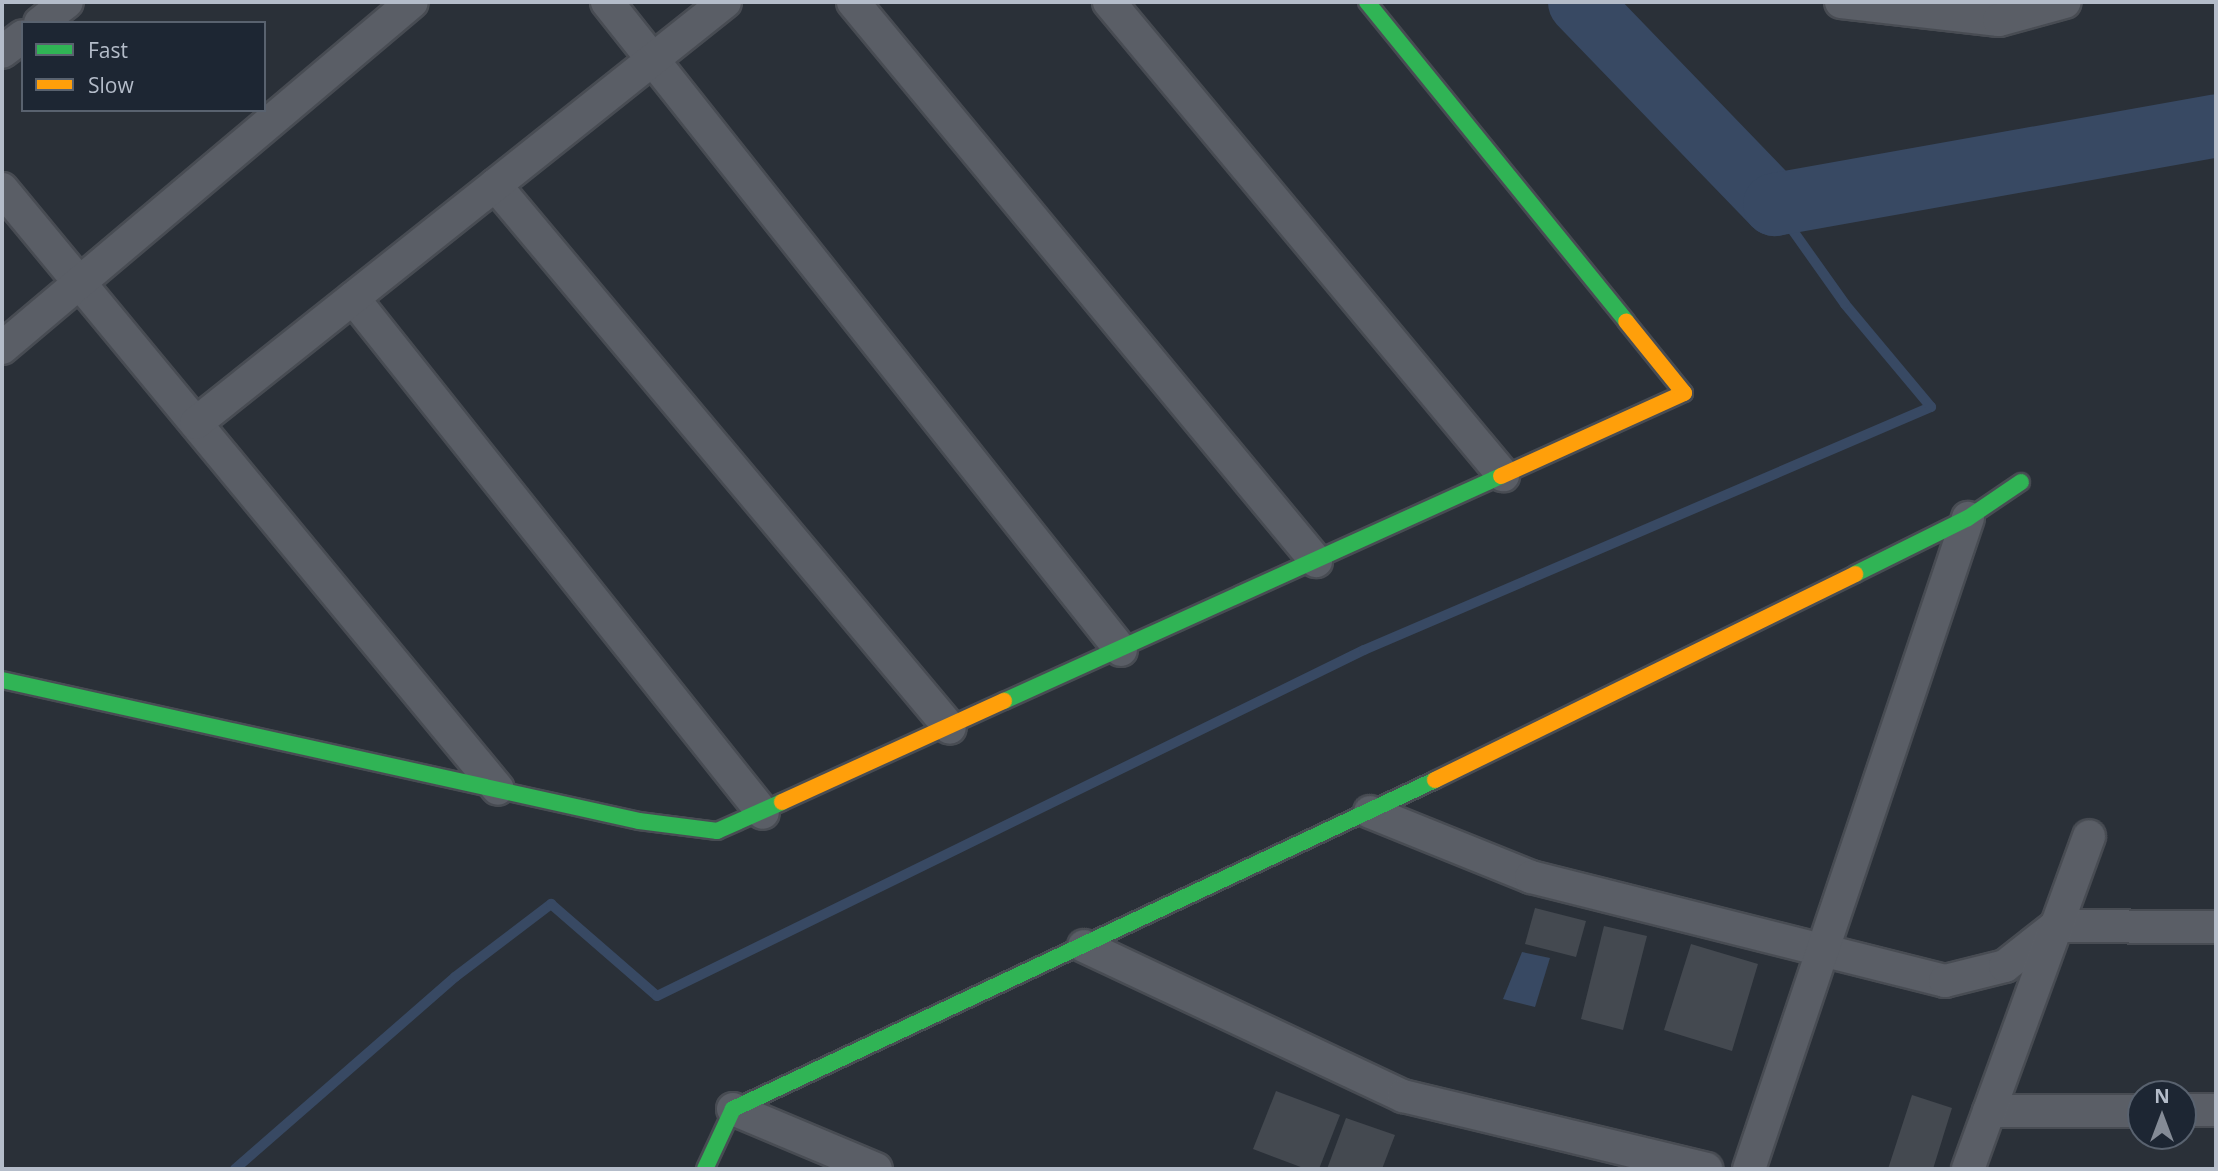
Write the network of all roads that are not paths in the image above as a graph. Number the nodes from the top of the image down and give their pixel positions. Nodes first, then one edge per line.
1 (67, 2) edge
2 (412, 2) edge
3 (607, 2) edge
4 (725, 2) edge
5 (853, 2) edge
6 (1109, 2) edge
7 (1367, 2) edge
8 (1841, 2) edge
9 (2065, 2) edge
10 (43, 21) edge
11 (21, 38) edge
12 (2, 52) edge
13 (653, 60) junction
14 (495, 184) junction
15 (2, 189) edge
16 (77, 281) junction
17 (353, 298) junction
18 (2, 348) edge
19 (196, 424) junction
20 (1503, 475) junction
21 (2021, 482) dead end
22 (1968, 518) junction
23 (1316, 561) junction
24 (1121, 650) junction
25 (2, 680) edge
26 (950, 728) junction
27 (498, 789) junction
28 (1370, 812) junction
29 (763, 813) junction
30 (2089, 836) dead end
31 (2056, 926) junction
32 (2216, 927) edge
33 (1084, 946) junction
34 (1825, 950) junction
35 (733, 1109) junction
36 (2197, 1110) edge
37 (2216, 1110) edge
38 (1989, 1111) junction
39 (2127, 1111) edge
40 (705, 1169) edge
41 (876, 1169) edge
42 (1706, 1169) edge
43 (1749, 1169) edge
44 (1968, 1169) edge

1 - 10 street
2 - 16 street
3 - 13 street
4 - 13 street
5 - 23 street
6 - 20 street
7 - 20 street
8 - 9 street
11 - 12 street
13 - 14 street
13 - 24 street
14 - 17 street
14 - 26 street
15 - 16 street
16 - 18 street
16 - 19 street
17 - 19 street
17 - 29 street
19 - 27 street
20 - 23 street
21 - 22 street
22 - 28 street
22 - 34 street
23 - 24 street
24 - 26 street
25 - 27 street
26 - 29 street
27 - 29 street
28 - 33 street
28 - 34 street
30 - 31 street
31 - 32 street
31 - 34 street
31 - 38 street
33 - 35 street
33 - 42 street
34 - 43 street
35 - 40 street
35 - 41 street
36 - 37 street
38 - 39 street
38 - 44 street

